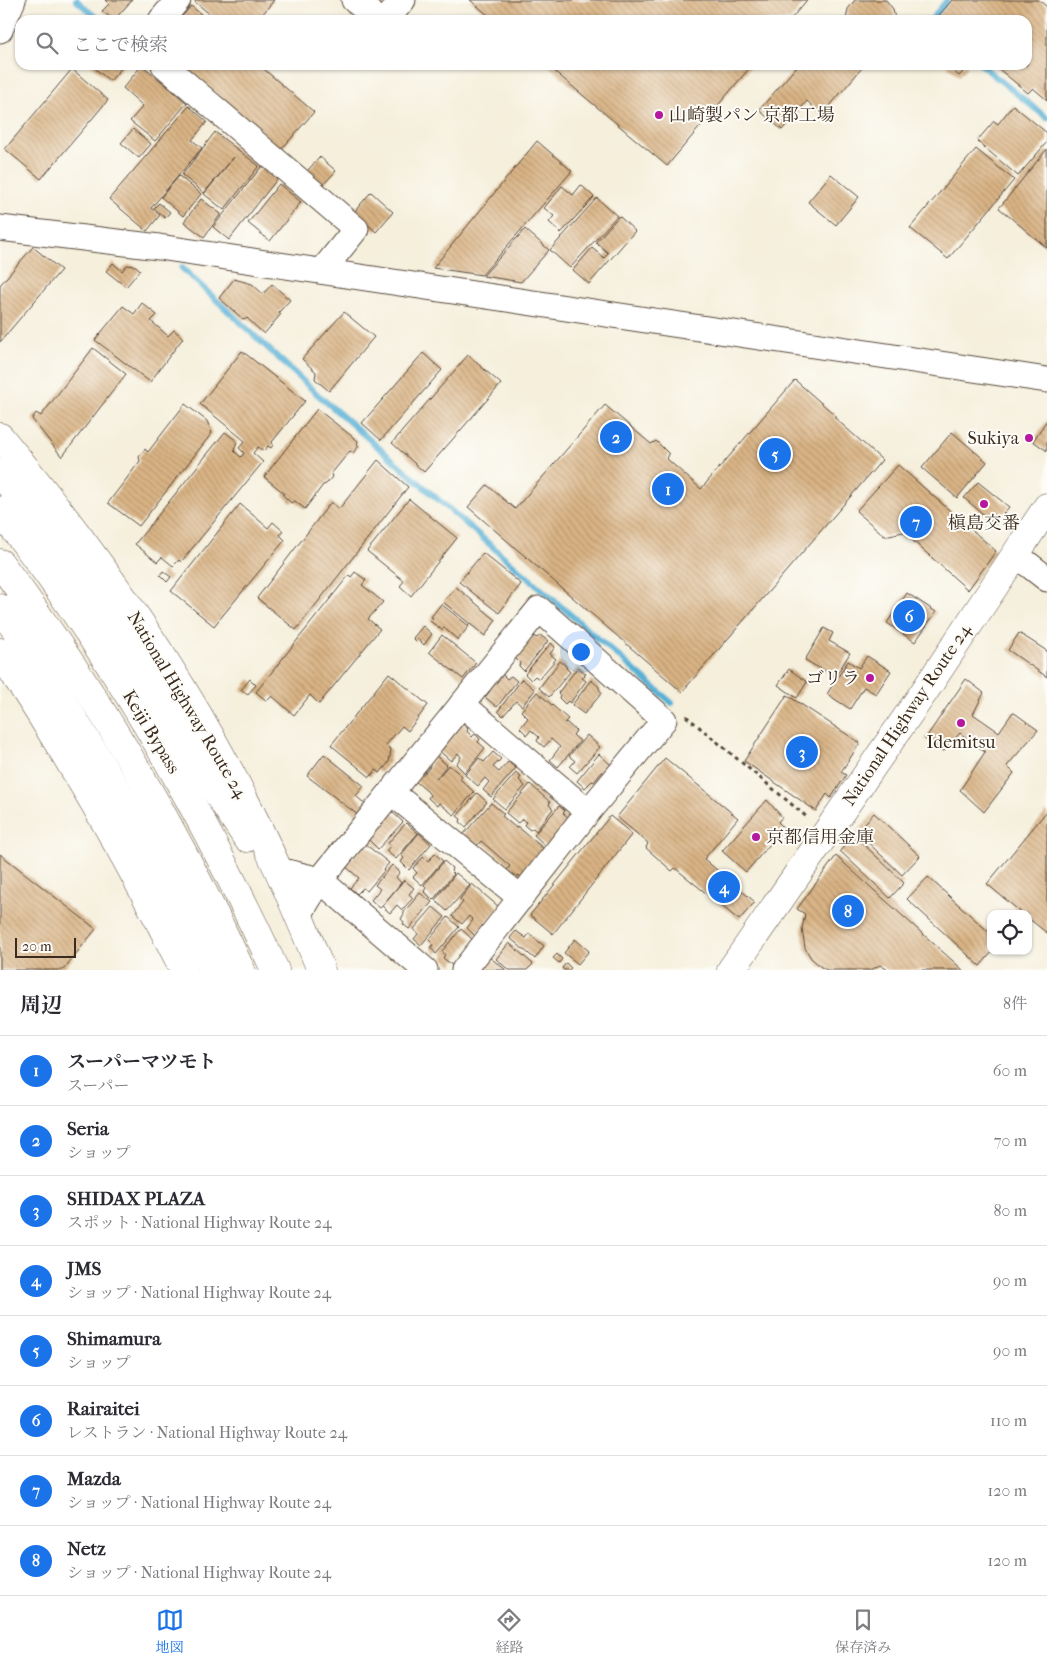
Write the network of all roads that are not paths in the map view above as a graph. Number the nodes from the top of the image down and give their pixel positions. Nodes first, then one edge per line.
1 (13, 0) edge
2 (178, 0) edge
3 (354, 0) edge
4 (403, 0) edge
5 (165, 15) edge
6 (373, 15) edge
7 (390, 15) edge
8 (0, 30) edge
9 (170, 70) edge
10 (0, 228) edge
11 (322, 271) junction
12 (1047, 380) edge
13 (0, 437) edge
14 (0, 472) edge
15 (10, 505) edge
16 (1047, 508) edge
17 (1015, 554) junction
18 (0, 563) edge
19 (1047, 579) edge
20 (0, 608) edge
21 (0, 652) edge
22 (462, 704) junction
23 (391, 792) junction
24 (588, 812) junction
25 (278, 870) junction
26 (320, 880) junction
27 (521, 898) junction
28 (297, 910) junction
29 (184, 970) edge
30 (214, 970) edge
31 (242, 970) edge
32 (275, 970) edge
33 (321, 970) edge
34 (425, 970) edge
35 (464, 970) edge
36 (731, 970) edge

1 - 8 street
2 - 5 street
3 - 6 street
4 - 7 street
9 - 11 street
10 - 11 street
11 - 12 street
13 - 25 highway, National Highway Route 24
14 - 15 highway
15 - 28 highway
15 - 32 highway, Keiji Bypass
16 - 17 highway, National Highway Route 24
17 - 19 street
17 - 36 highway, National Highway Route 24
18 - 31 highway, Keiji Bypass
20 - 30 highway
21 - 29 highway
22 - 23 street
22 - 24 street
22 - 24 street
23 - 26 street
23 - 27 street
24 - 27 street
25 - 26 street
25 - 28 highway, National Highway Route 24
26 - 28 street
26 - 34 street
27 - 35 street
28 - 33 highway, National Highway Route 24

